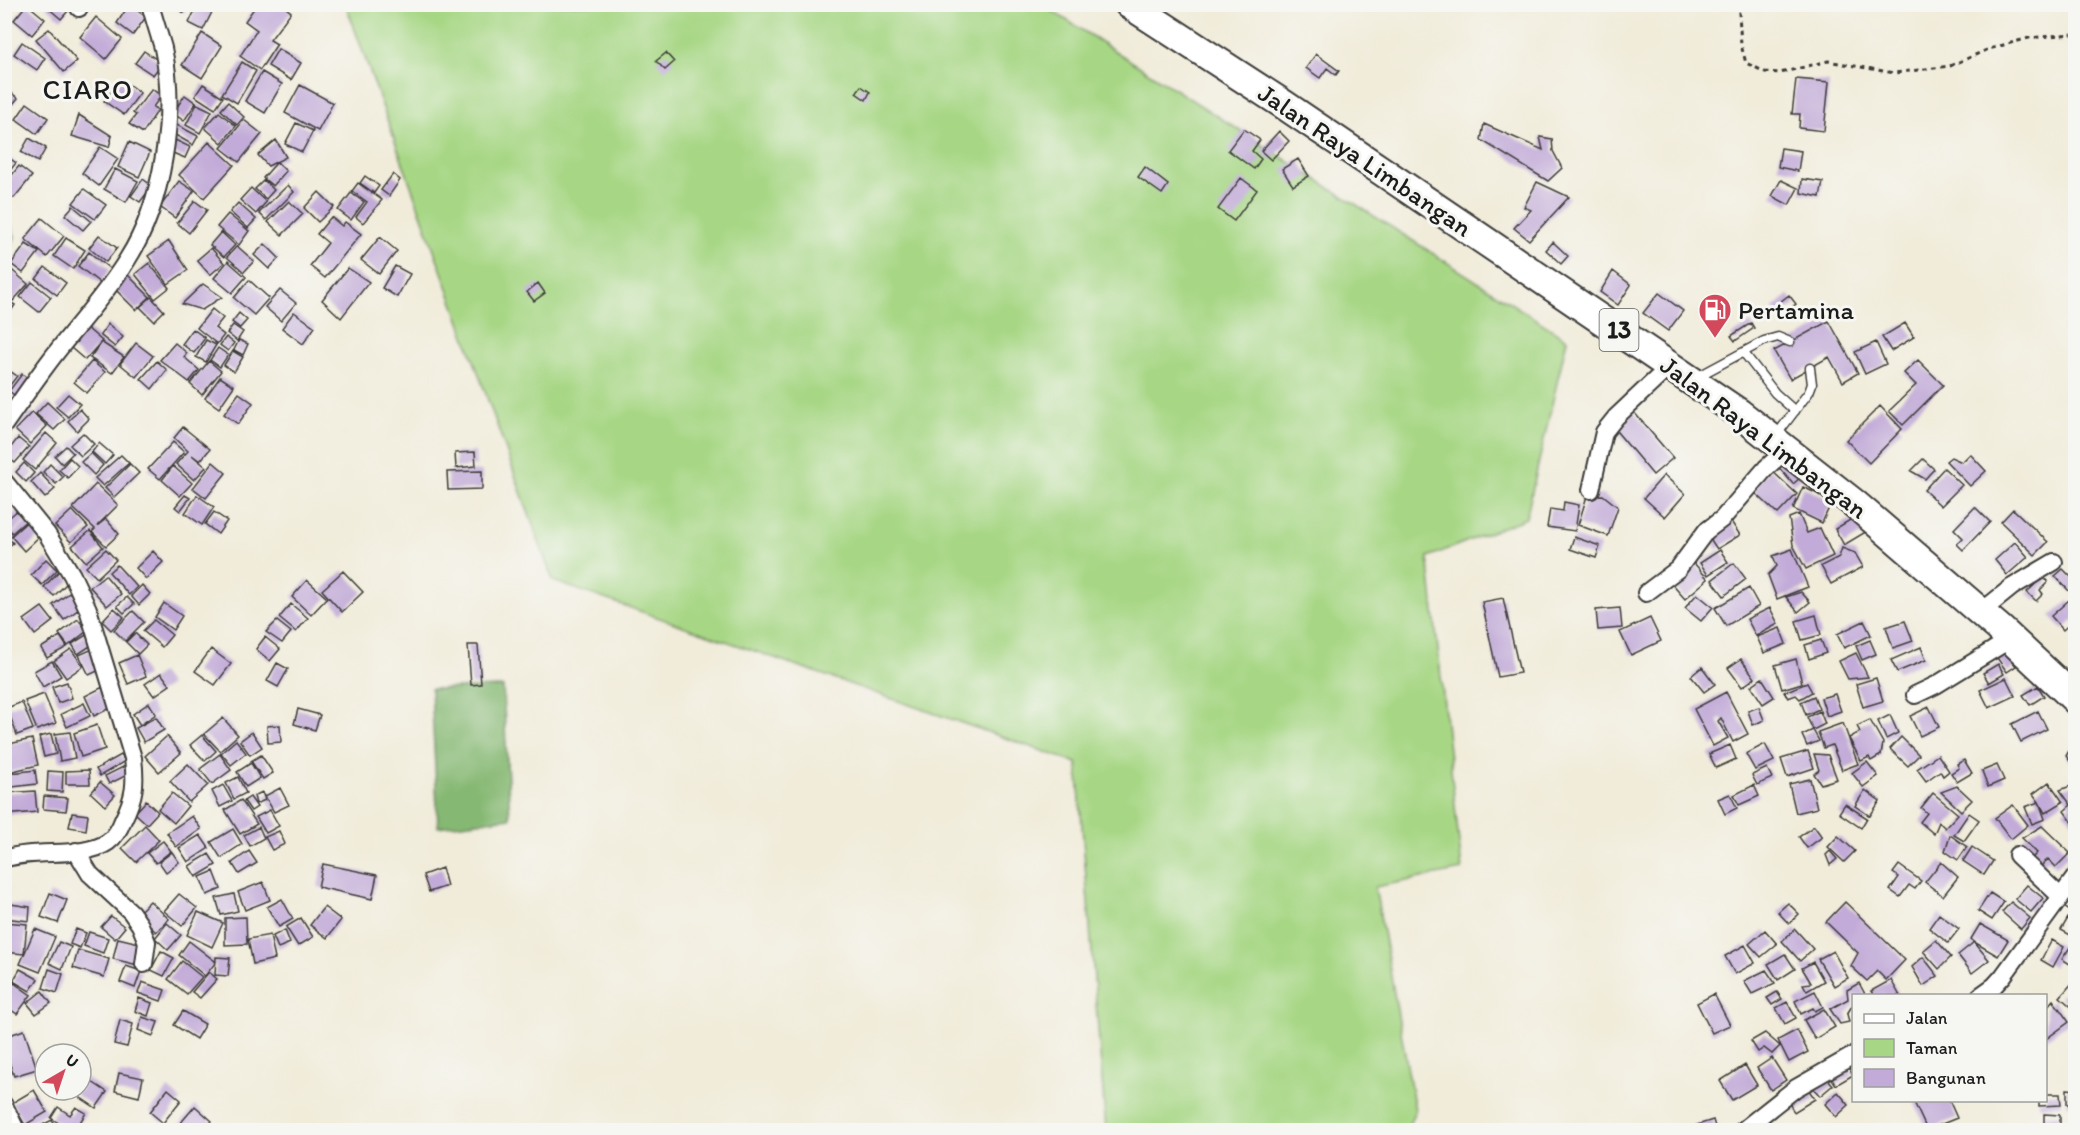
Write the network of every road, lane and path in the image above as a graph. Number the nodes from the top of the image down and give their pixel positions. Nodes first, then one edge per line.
1 (150, 4) edge
2 (1129, 4) edge
3 (1734, 4) edge
4 (2072, 34) dead end
5 (1790, 342) dead end
6 (1744, 353) junction
7 (1810, 368) dead end
8 (1681, 373) junction
9 (1795, 411) junction
10 (4, 425) edge
11 (1780, 445) junction
12 (4, 481) edge
13 (1591, 490) dead end
14 (2054, 562) dead end
15 (1646, 593) dead end
16 (1981, 612) junction
17 (2011, 639) junction
18 (1915, 695) dead end
19 (2076, 700) edge
20 (76, 851) junction
21 (2017, 855) dead end
22 (4, 859) edge
23 (2076, 876) edge
24 (2060, 896) junction
25 (144, 964) dead end
26 (1982, 994) edge
27 (1852, 1056) edge
28 (4, 1105) edge
29 (16, 1131) edge
30 (1743, 1131) edge

1 - 10 street
2 - 8 highway, Jalan Raya Limbangan / 13
3 - 4 path
5 - 6 lane
6 - 8 lane
6 - 9 lane
7 - 9 lane
8 - 11 highway, Jalan Raya Limbangan / 13
8 - 13 street
9 - 11 lane
11 - 15 street
11 - 16 highway, Jalan Raya Limbangan / 13
12 - 20 street
14 - 16 street
16 - 17 highway, Jalan Raya Limbangan / 13
17 - 18 street
17 - 19 highway, Jalan Raya Limbangan / 13
20 - 22 street
20 - 25 street
21 - 24 street
23 - 24 street
24 - 26 street
27 - 30 street
28 - 29 street

